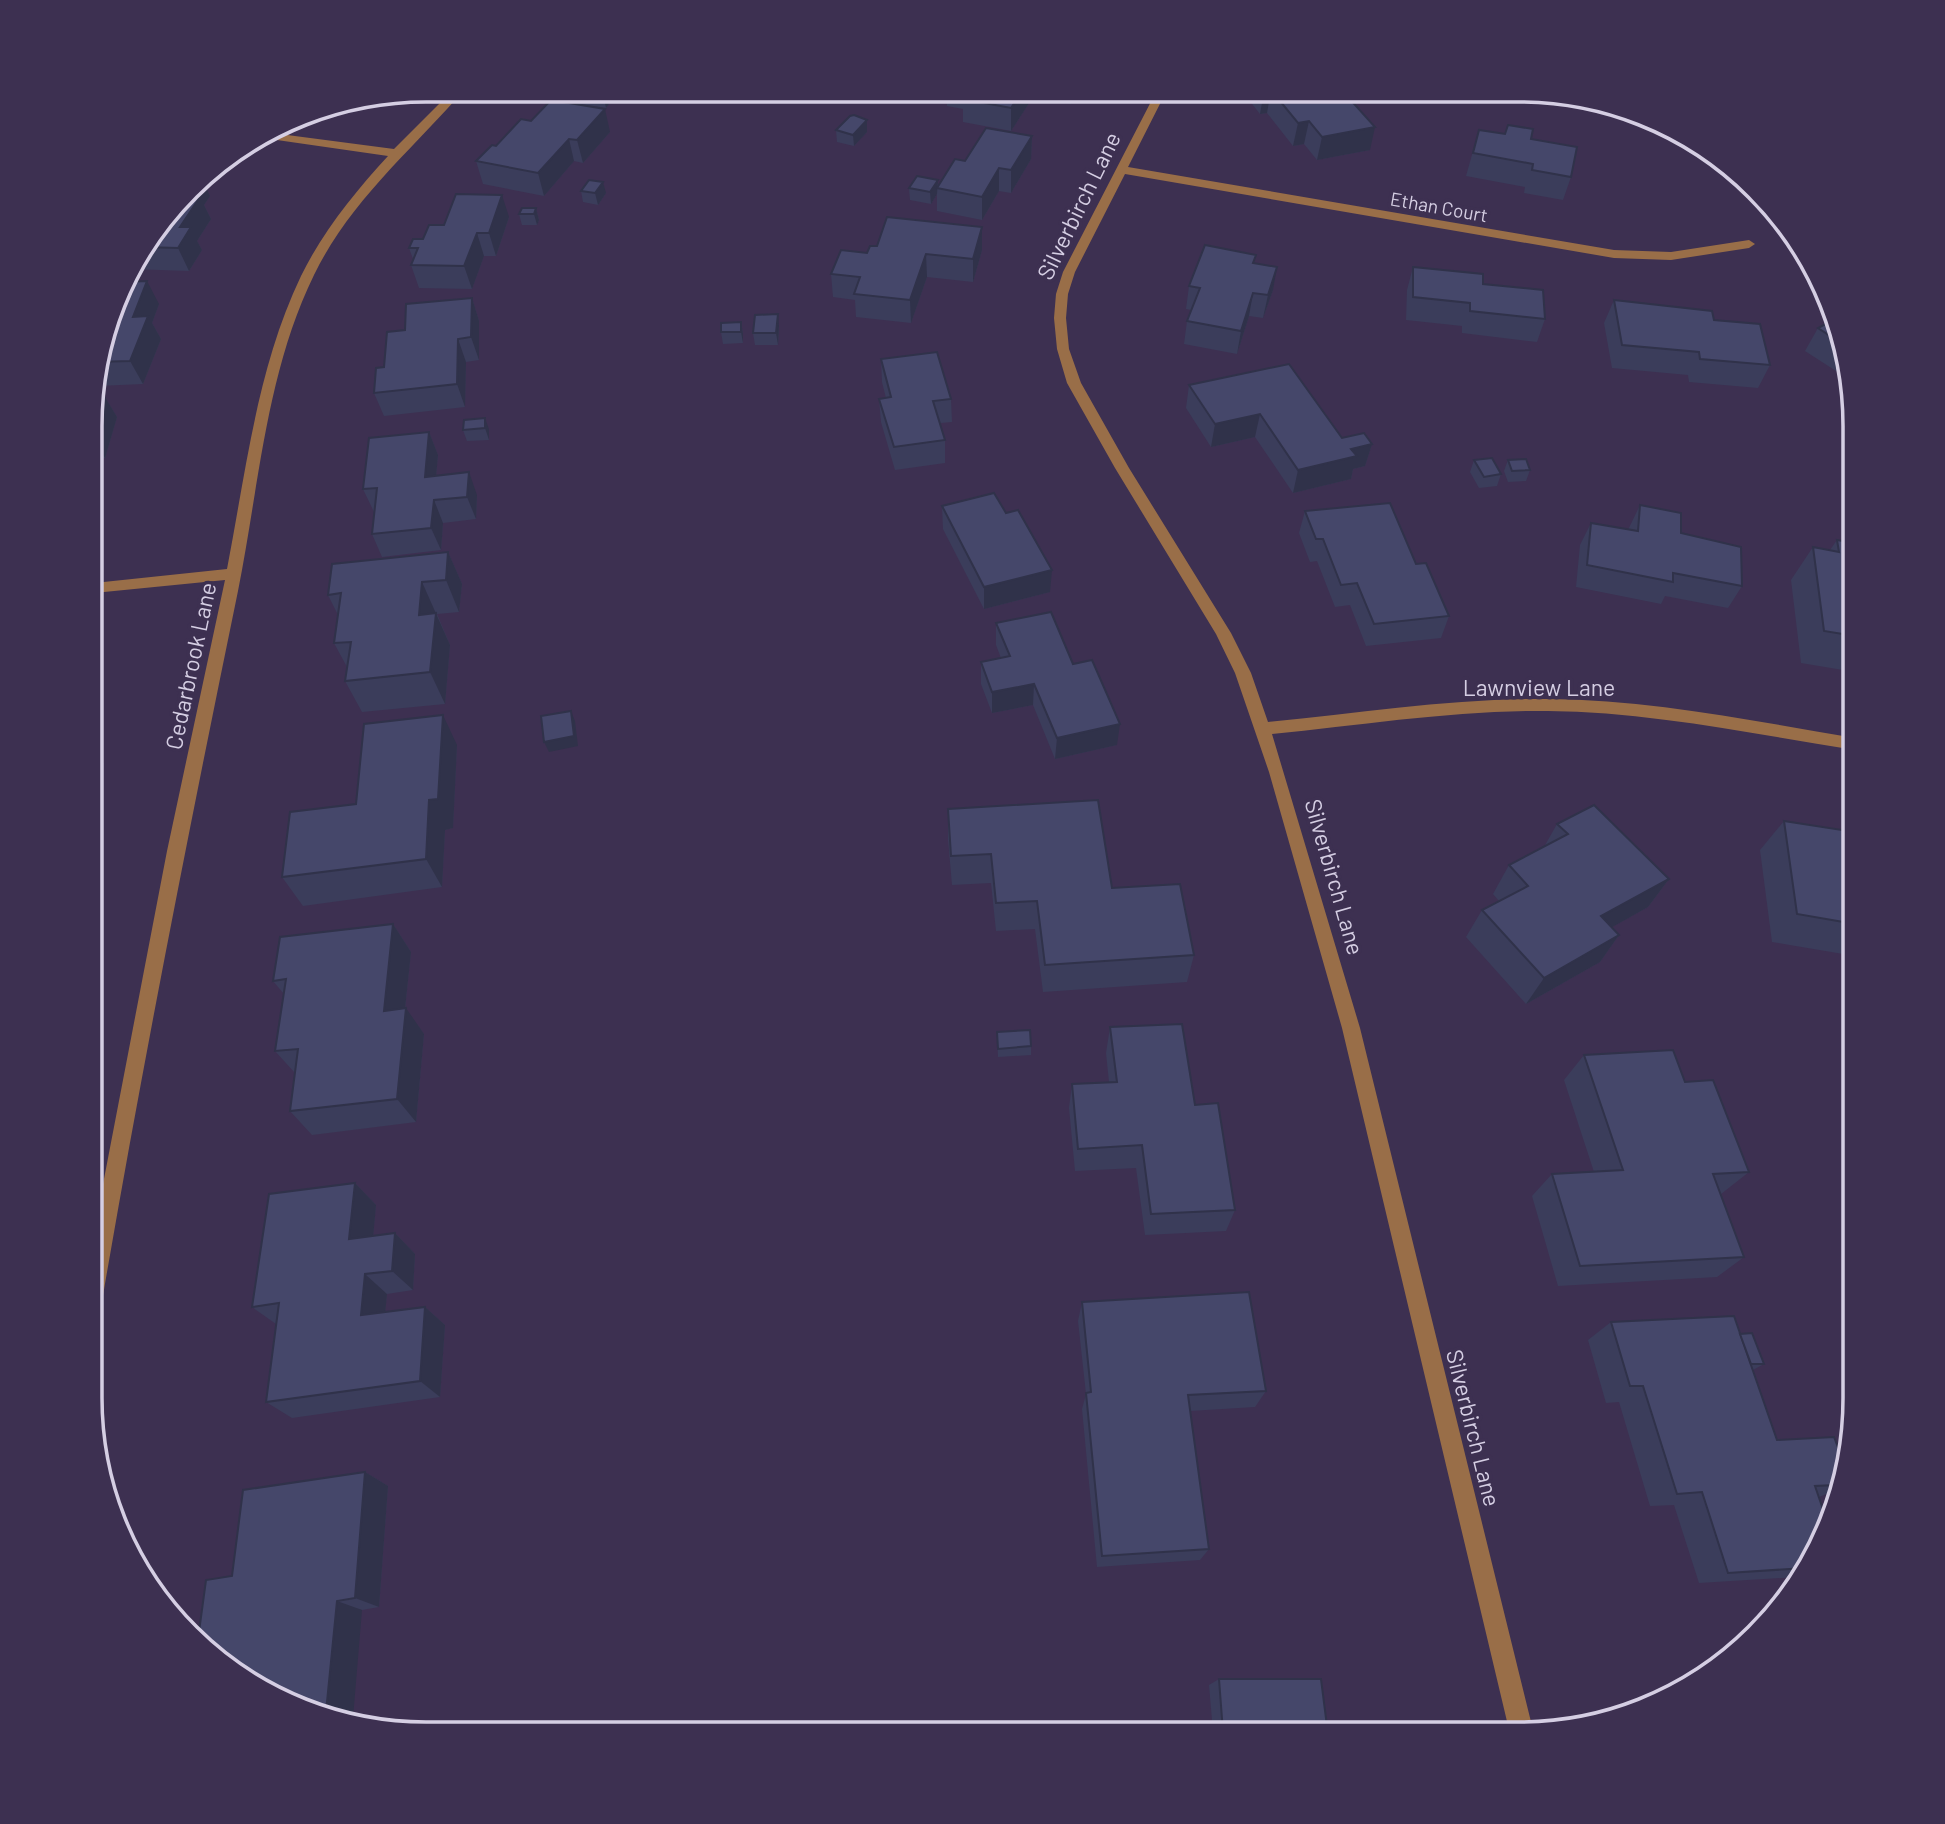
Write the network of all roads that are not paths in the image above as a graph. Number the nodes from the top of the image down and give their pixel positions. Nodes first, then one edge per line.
1 (447, 102) edge
2 (1157, 102) edge
3 (278, 137) edge
4 (395, 153) junction
5 (1124, 170) junction
6 (1749, 244) dead end
7 (234, 574) junction
8 (102, 587) edge
9 (1264, 729) junction
10 (1843, 742) edge
11 (102, 1243) edge
12 (1519, 1722) edge

1 - 4 street, Cedarbrook Lane
2 - 5 street, Silverbirch Lane
3 - 4 street
4 - 7 street, Cedarbrook Lane
5 - 6 street, Ethan Court
5 - 9 street, Silverbirch Lane
7 - 8 street
7 - 11 street, Cedarbrook Lane
9 - 10 street, Lawnview Lane
9 - 12 street, Silverbirch Lane

